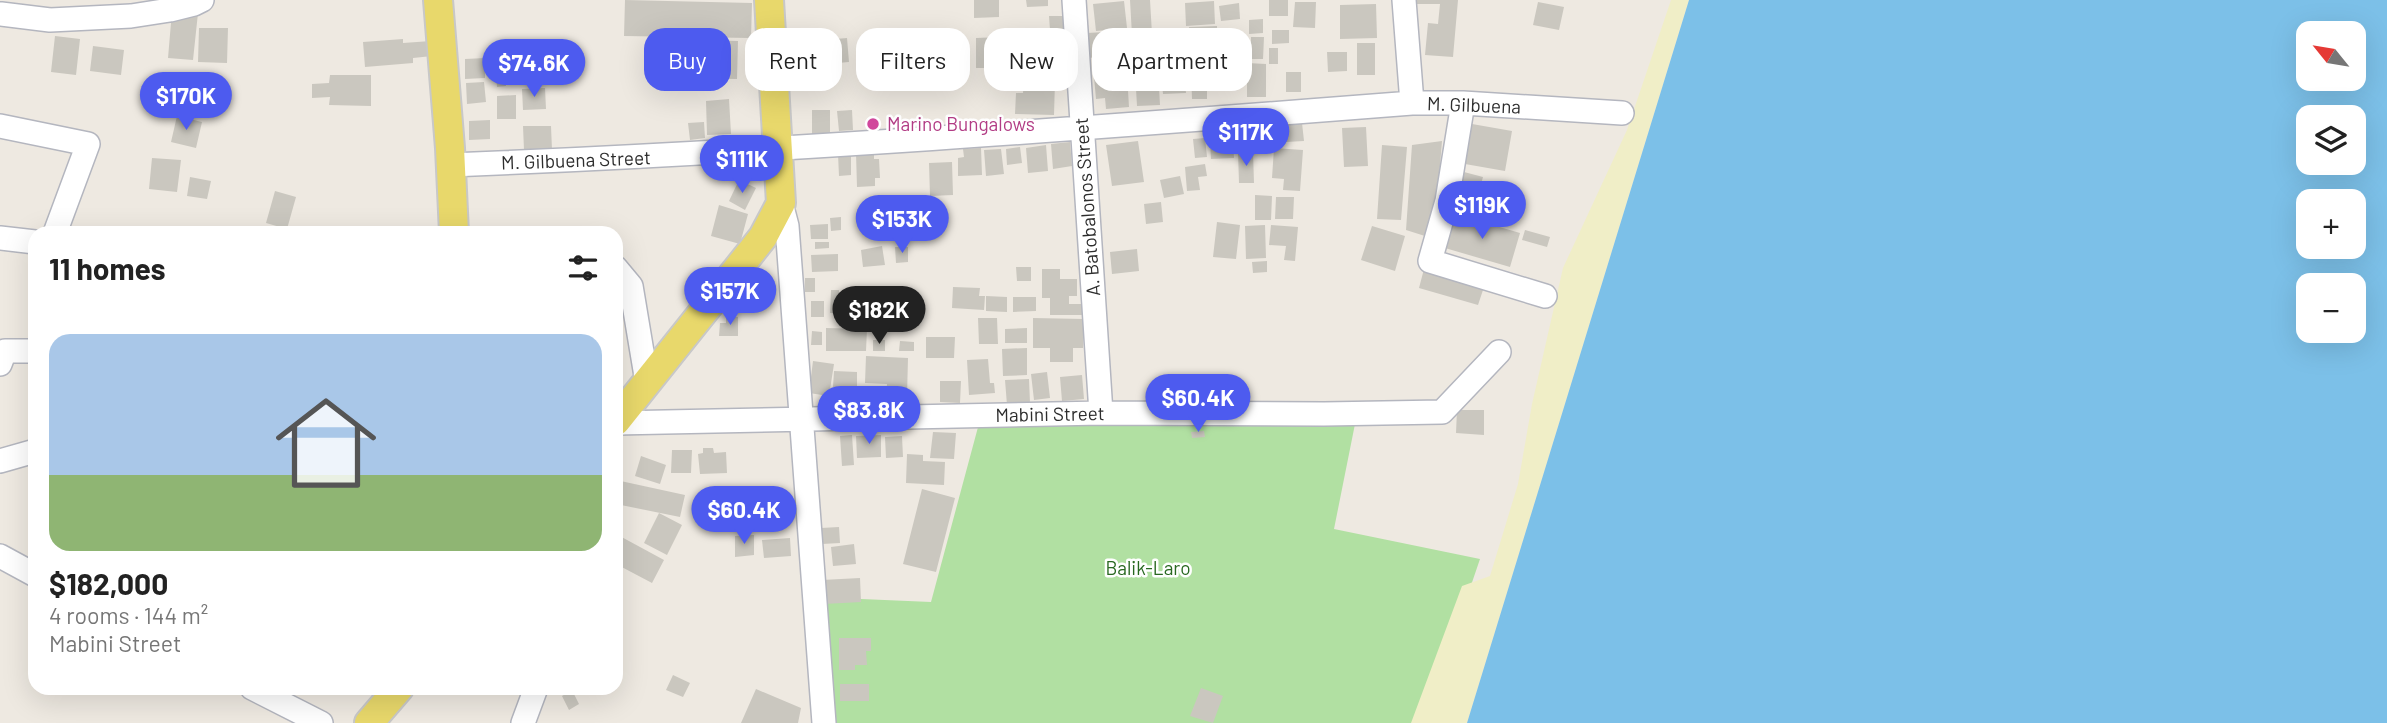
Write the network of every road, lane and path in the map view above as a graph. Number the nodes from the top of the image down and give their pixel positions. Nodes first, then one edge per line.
1 (202, 0) edge
2 (438, 0) edge
3 (769, 0) edge
4 (1074, 0) edge
5 (1404, 0) edge
6 (1, 14) edge
7 (1412, 103) junction
8 (1463, 103) junction
9 (1622, 113) dead end
10 (0, 126) edge
11 (1082, 128) junction
12 (779, 148) junction
13 (451, 165) junction
14 (781, 202) junction
15 (58, 226) edge
16 (454, 226) edge
17 (0, 238) edge
18 (28, 241) edge
19 (623, 276) edge
20 (1545, 296) dead end
21 (28, 351) edge
22 (1499, 352) dead end
23 (0, 364) edge
24 (647, 382) junction
25 (623, 413) edge
26 (1101, 413) junction
27 (802, 419) junction
28 (623, 422) edge
29 (28, 453) edge
30 (0, 461) edge
31 (0, 556) edge
32 (28, 571) edge
33 (267, 695) edge
34 (393, 695) edge
35 (534, 695) edge
36 (321, 723) edge
37 (369, 723) edge
38 (523, 723) edge
39 (824, 723) edge

1 - 6 street
2 - 13 main road
3 - 12 main road
4 - 11 street, A. Batobalonos Street
5 - 7 street
7 - 8 street, M. Gilbuena
7 - 11 street, M. Gilbuena Street
8 - 9 street, M. Gilbuena
8 - 20 street
10 - 15 street
11 - 12 street, M. Gilbuena Street
11 - 26 street, A. Batobalonos Street
12 - 13 street, M. Gilbuena Street
12 - 14 main road
13 - 16 main road
14 - 24 main road
14 - 27 street
17 - 18 street
19 - 24 street
21 - 23 street
22 - 26 street, Mabini Street
24 - 25 main road
26 - 27 street, Mabini Street
27 - 28 street, Mabini Street
27 - 39 street
29 - 30 street
31 - 32 street
33 - 36 street
34 - 37 main road
35 - 38 street

